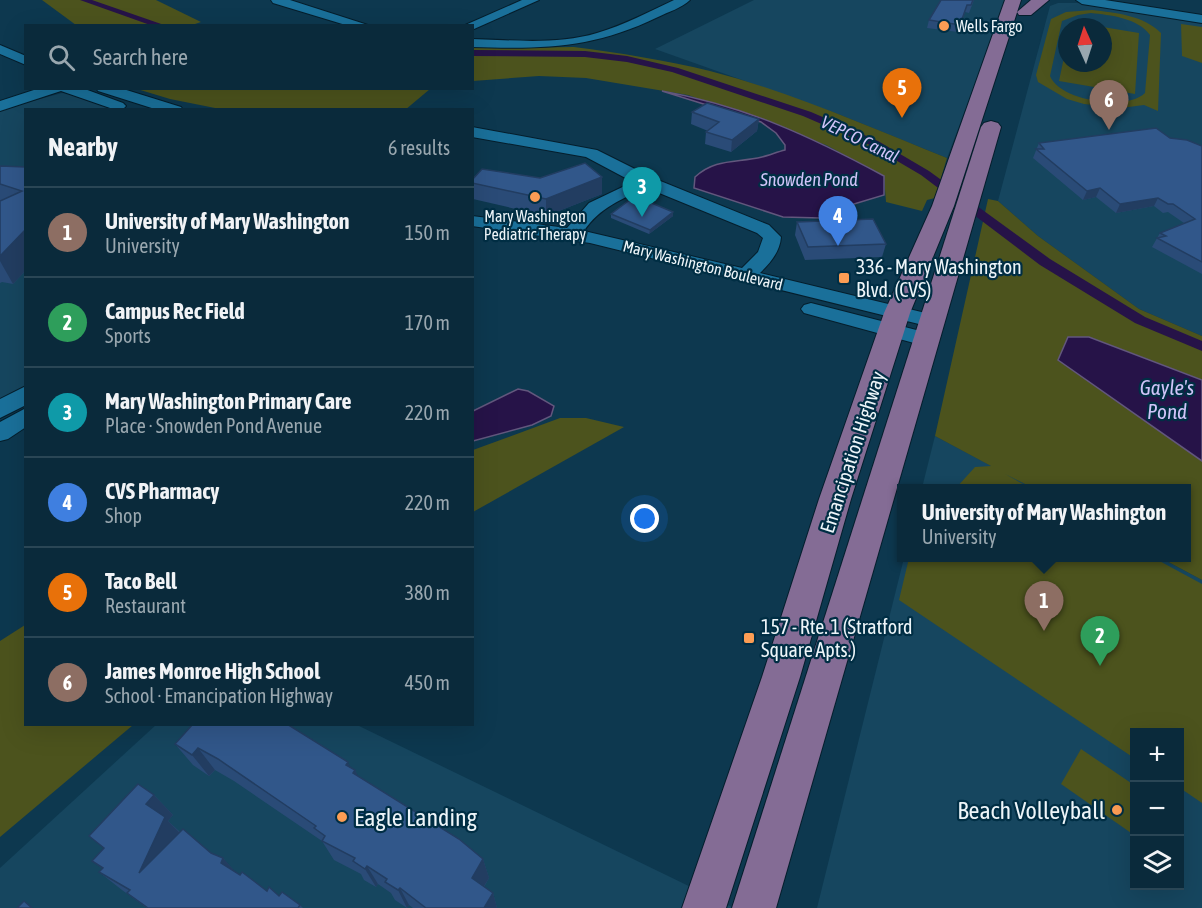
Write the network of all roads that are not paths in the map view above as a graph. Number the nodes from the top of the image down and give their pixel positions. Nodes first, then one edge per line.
1 (277, 0) edge
2 (684, 0) edge
3 (1041, 0) edge
4 (1082, 0) edge
5 (527, 1) edge
6 (1102, 1) edge
7 (1022, 4) edge
8 (1202, 18) edge
9 (358, 24) edge
10 (474, 24) edge
11 (474, 43) edge
12 (0, 49) edge
13 (0, 59) edge
14 (24, 60) edge
15 (24, 70) edge
16 (50, 90) edge
17 (72, 90) edge
18 (110, 90) edge
19 (0, 106) edge
20 (126, 108) edge
21 (169, 108) edge
22 (474, 132) edge
23 (647, 182) junction
24 (474, 221) edge
25 (474, 234) edge
26 (572, 234) junction
27 (745, 276) junction
28 (911, 326) junction
29 (24, 395) edge
30 (0, 410) edge
31 (24, 417) edge
32 (0, 433) edge
33 (704, 908) edge
34 (754, 908) edge

1 - 9 street
2 - 11 street
3 - 7 main road
4 - 6 street
5 - 10 street
6 - 8 street
7 - 28 main road, Emancipation Highway
7 - 28 main road, Emancipation Highway
12 - 14 street
13 - 15 street
16 - 19 street
17 - 20 street
18 - 21 street
22 - 23 street
23 - 26 street
23 - 27 street
24 - 26 street, Mary Washington Boulevard
25 - 28 street, Mary Washington Boulevard
26 - 27 street, Mary Washington Boulevard
27 - 28 street, Mary Washington Boulevard
28 - 33 main road, Emancipation Highway
28 - 34 main road, Emancipation Highway
29 - 30 street
31 - 32 street

